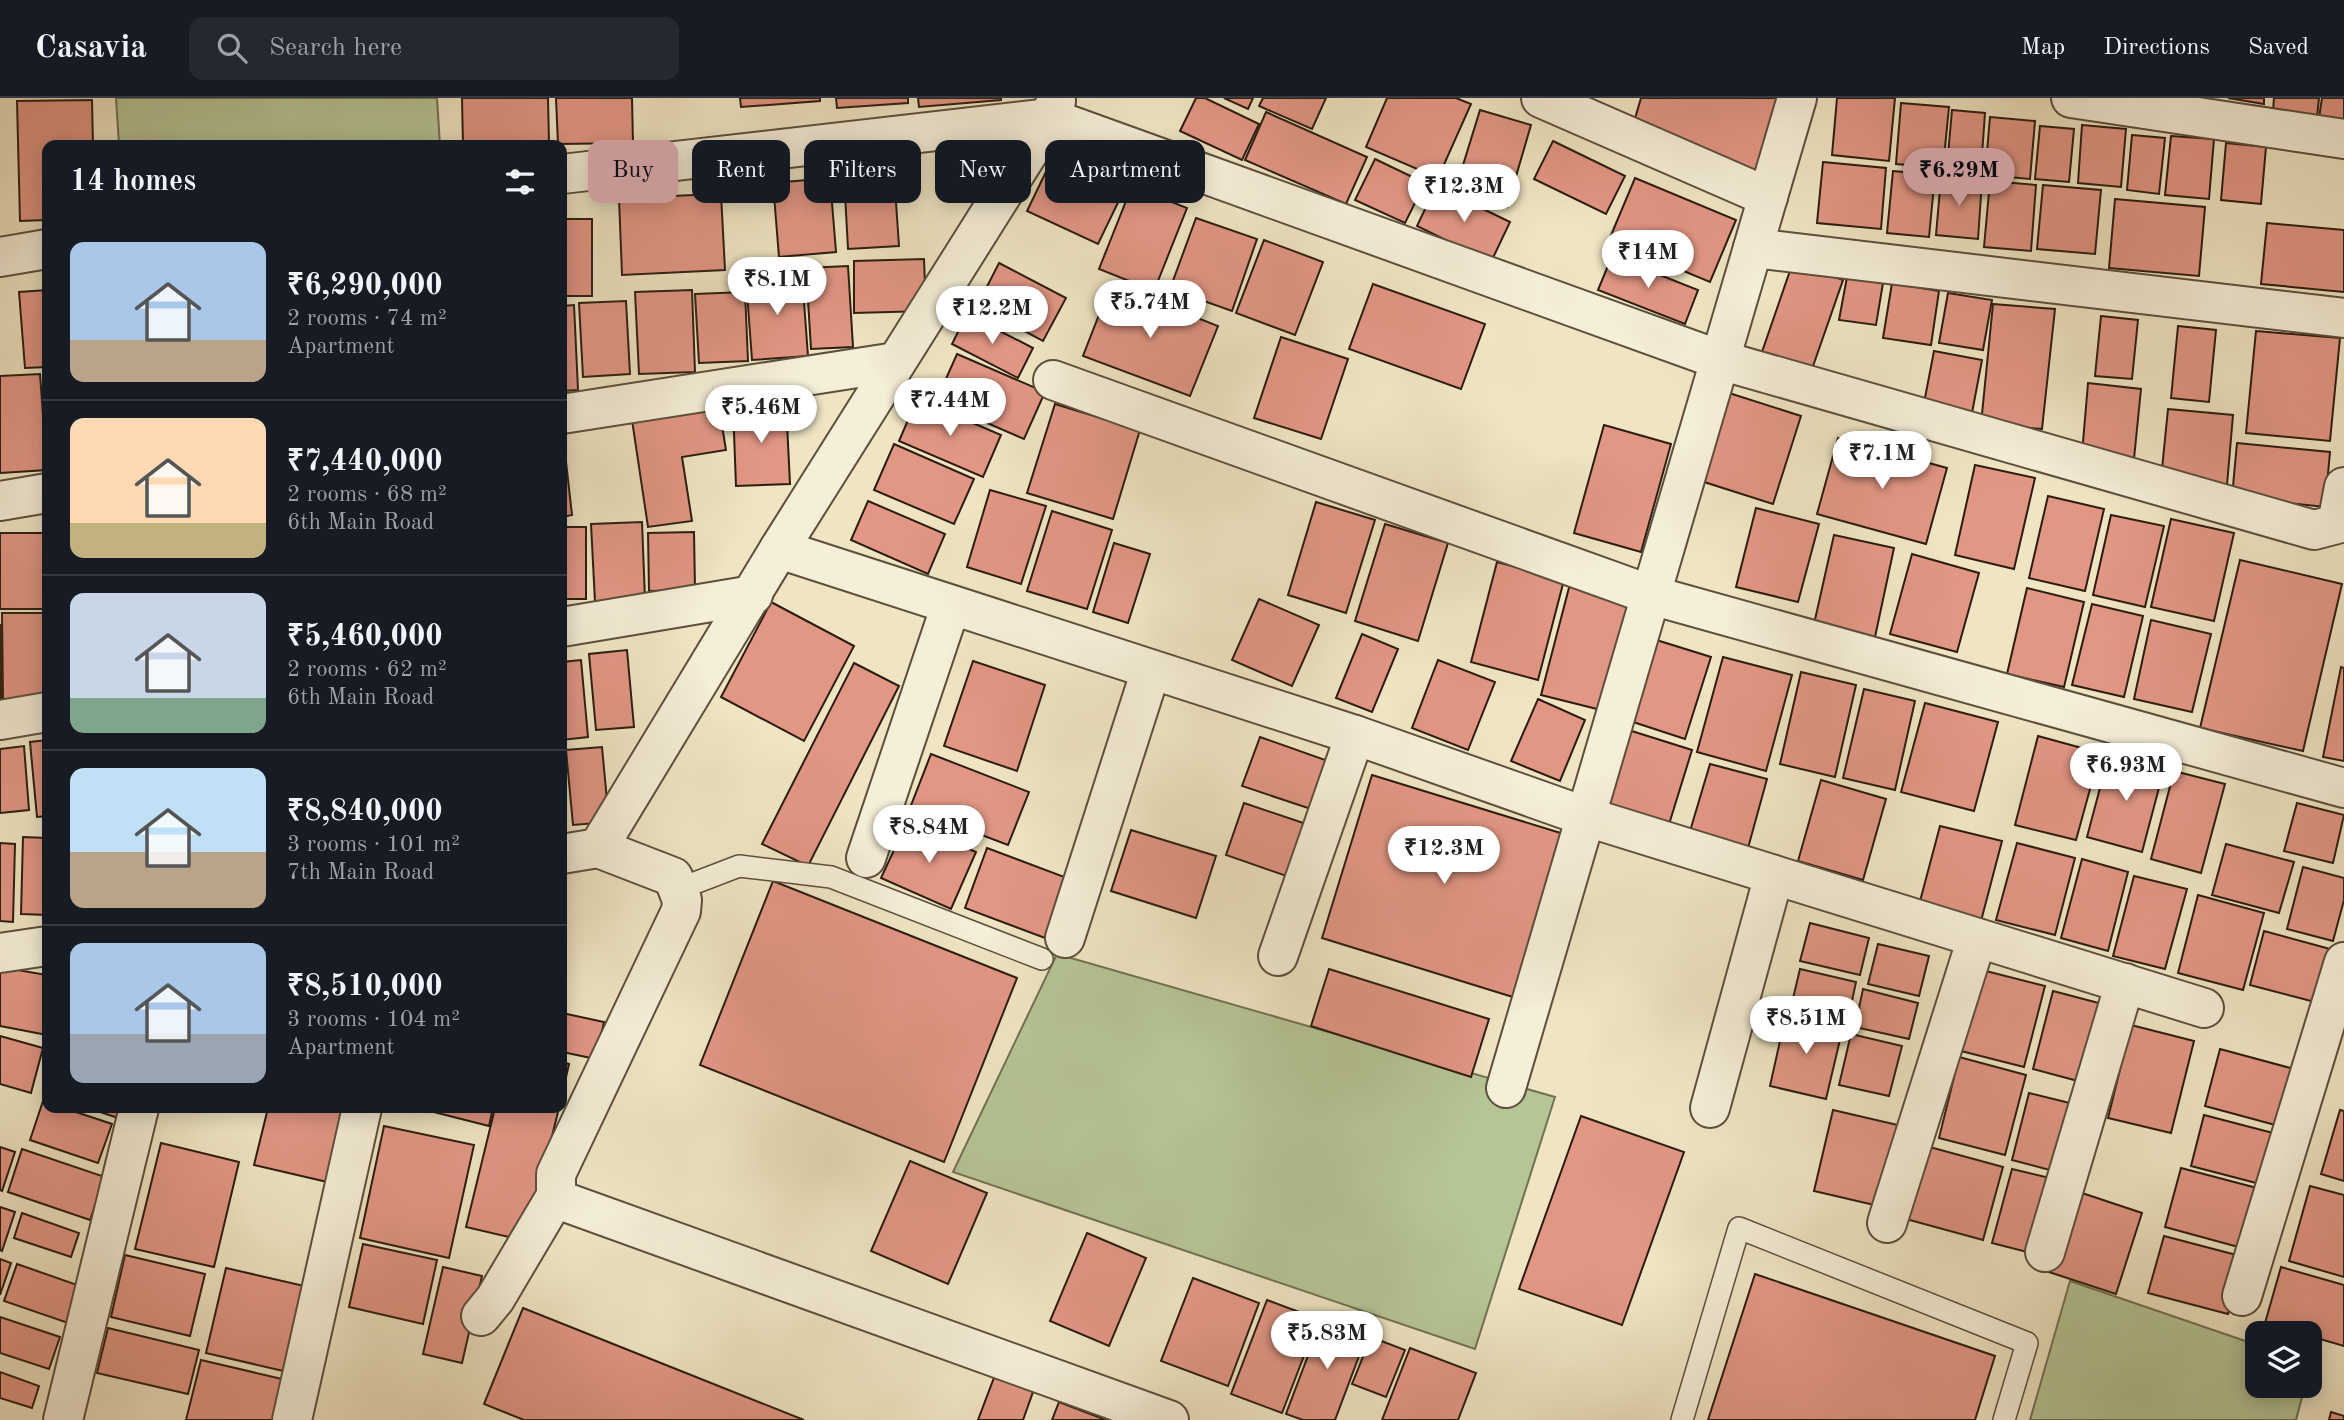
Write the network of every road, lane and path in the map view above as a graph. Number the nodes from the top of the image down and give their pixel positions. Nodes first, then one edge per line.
1 (1541, 98) edge
2 (1797, 98) edge
3 (2071, 98) edge
4 (1053, 108) edge
5 (2344, 139) edge
6 (567, 173) edge
7 (1768, 197) junction
8 (1754, 248) junction
9 (42, 250) edge
10 (0, 257) edge
11 (2344, 318) edge
12 (1720, 360) junction
13 (896, 362) junction
14 (1053, 380) dead end
15 (567, 413) edge
16 (2344, 487) edge
17 (42, 494) edge
18 (0, 501) edge
19 (779, 549) junction
20 (1651, 594) junction
21 (753, 595) junction
22 (951, 605) junction
23 (567, 626) edge
24 (1151, 670) junction
25 (42, 713) edge
26 (0, 720) edge
27 (1355, 735) junction
28 (2344, 788) edge
29 (1587, 817) junction
30 (580, 851) edge
31 (866, 858) dead end
32 (1774, 875) junction
33 (678, 889) junction
34 (1977, 938) junction
35 (42, 947) edge
36 (1054, 949) joint
37 (0, 953) edge
38 (1278, 956) dead end
39 (2344, 962) edge
40 (2124, 983) junction
41 (2204, 1008) dead end
42 (1506, 1088) dead end
43 (1710, 1108) dead end
44 (138, 1113) edge
45 (361, 1113) edge
46 (556, 1196) junction
47 (1887, 1223) dead end
48 (2045, 1252) dead end
49 (2242, 1296) dead end
50 (481, 1316) dead end
51 (63, 1420) edge
52 (292, 1420) edge
53 (1169, 1420) edge
54 (1682, 1420) edge
55 (2004, 1420) edge

1 - 7 street
2 - 7 street
3 - 5 street
4 - 6 street
4 - 12 street
4 - 13 street
7 - 8 street
8 - 11 street
8 - 12 street
9 - 10 street
12 - 16 street
12 - 20 street
13 - 15 street
13 - 19 street
14 - 20 street
17 - 18 street
19 - 21 street
19 - 22 street
20 - 28 street
20 - 29 street
21 - 23 street
21 - 30 street
22 - 24 street
22 - 31 street
24 - 27 street
24 - 36 street
25 - 26 street
27 - 29 street
27 - 38 street
29 - 32 street
29 - 42 street
30 - 33 street
32 - 34 street
32 - 43 street
33 - 36 lane
33 - 46 street
34 - 40 street
34 - 47 street
35 - 37 street
39 - 49 street
40 - 41 street
40 - 48 street
44 - 51 street
45 - 52 street
46 - 50 street
46 - 53 street
54 - 55 lane

